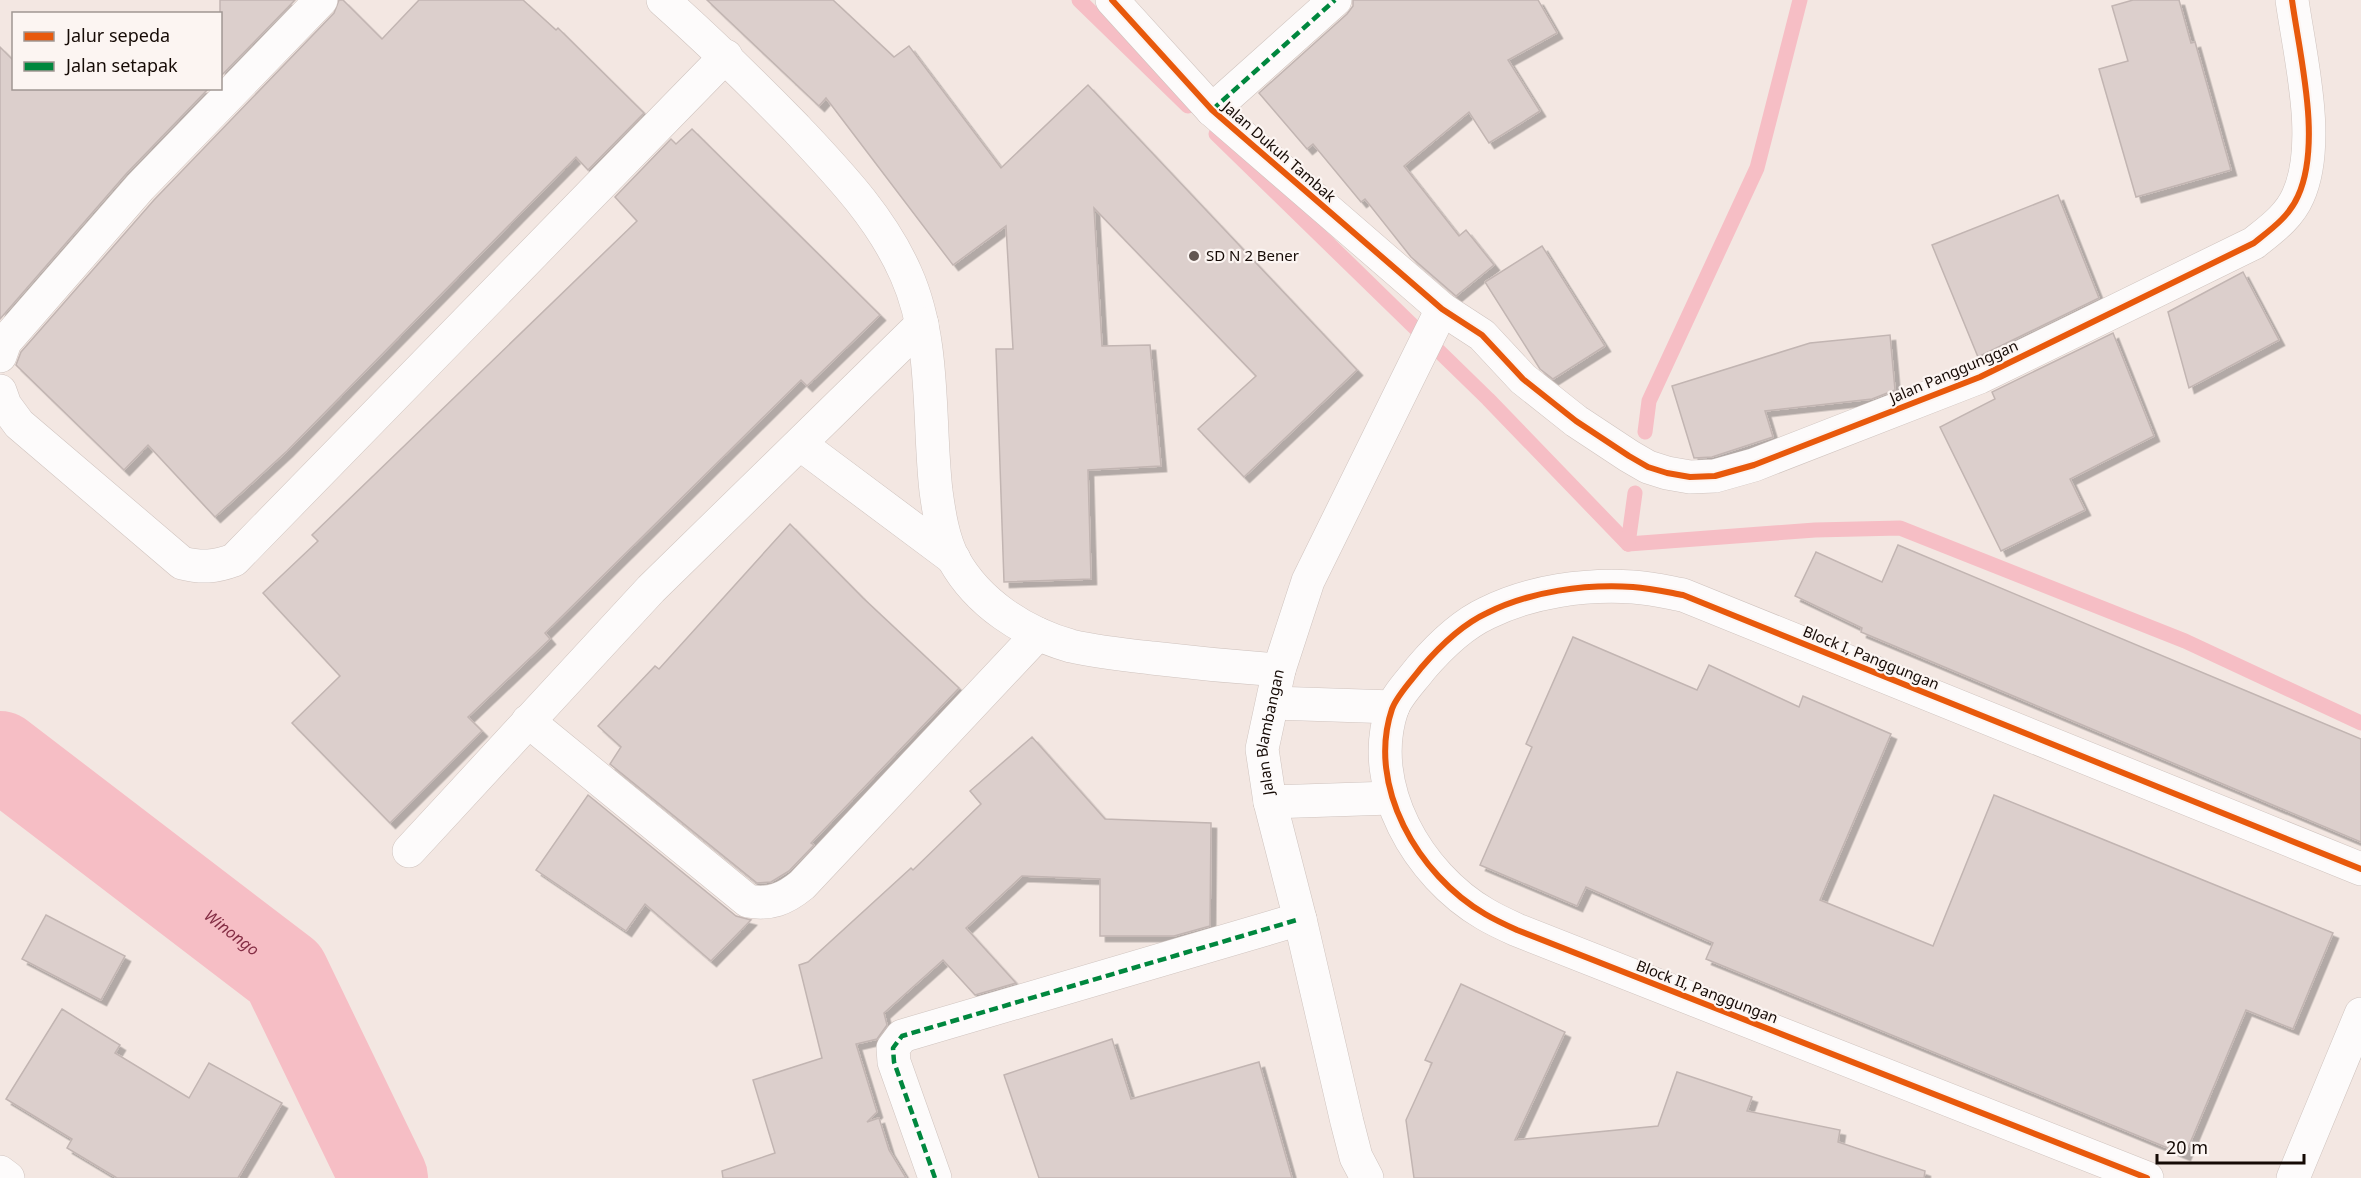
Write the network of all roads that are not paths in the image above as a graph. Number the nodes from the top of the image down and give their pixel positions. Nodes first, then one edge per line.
1 (321, 0) edge
2 (663, 0) edge
3 (1112, 0) edge
4 (1335, 0) edge
5 (2292, 0) edge
6 (726, 56) junction
7 (1212, 110) junction
8 (1437, 319) junction
9 (922, 324) junction
10 (0, 356) edge
11 (0, 391) edge
12 (800, 444) junction
13 (954, 559) junction
14 (1038, 634) junction
15 (1279, 670) junction
16 (1273, 704) junction
17 (1393, 707) junction
18 (528, 721) junction
19 (1391, 798) junction
20 (1270, 802) junction
21 (409, 850) dead end
22 (2361, 869) edge
23 (1300, 919) junction
24 (2361, 1014) edge
25 (0, 1172) edge
26 (8, 1178) edge
27 (935, 1178) edge
28 (1367, 1178) edge
29 (2147, 1178) edge
30 (2294, 1178) edge

1 - 10 street
2 - 6 street
3 - 7 street, Jalan Dukuh Tambak
4 - 7 street
5 - 8 street, Jalan Panggunggan
6 - 9 street
6 - 11 street
7 - 8 street, Jalan Dukuh Tambak
8 - 15 street, Jalan Blambangan
9 - 12 street
9 - 13 street
12 - 13 street
12 - 18 street
13 - 14 street
14 - 15 street
14 - 18 street
15 - 16 street, Jalan Blambangan
16 - 17 street
16 - 20 street, Jalan Blambangan
17 - 19 street, Block II, Panggungan
17 - 22 street, Block I, Panggungan
18 - 21 street
19 - 20 street
19 - 29 street, Block II, Panggungan
20 - 23 street, Jalan Blambangan
23 - 27 street
23 - 28 street, Jalan Blambangan
24 - 30 street
25 - 26 street

